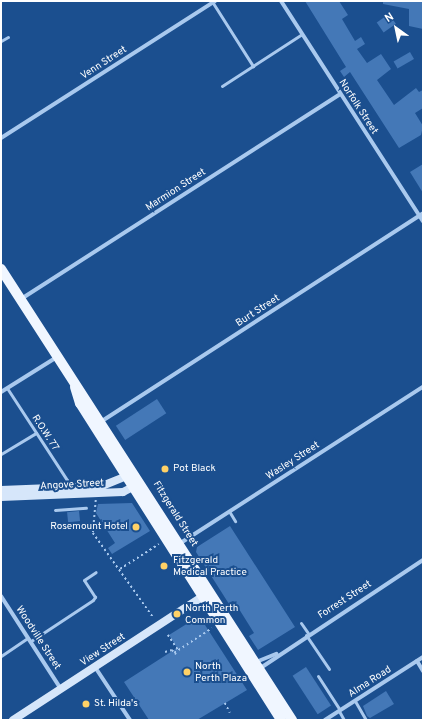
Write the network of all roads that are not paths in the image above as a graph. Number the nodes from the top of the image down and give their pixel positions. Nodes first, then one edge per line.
1 (281, 1) edge
2 (214, 2) edge
3 (302, 34) junction
4 (8, 37) dead end
5 (1, 41) edge
6 (252, 66) junction
7 (222, 86) dead end
8 (340, 94) junction
9 (1, 138) edge
10 (421, 215) edge
11 (423, 221) edge
12 (1, 268) edge
13 (20, 299) junction
14 (56, 357) junction
15 (73, 384) junction
16 (423, 387) edge
17 (7, 388) junction
18 (1, 392) edge
19 (102, 421) junction
20 (36, 433) junction
21 (1, 454) edge
22 (131, 475) junction
23 (137, 485) junction
24 (67, 487) junction
25 (1, 490) edge
26 (1, 497) edge
27 (86, 508) dead end
28 (55, 510) dead end
29 (229, 511) junction
30 (235, 521) dead end
31 (176, 546) junction
32 (423, 560) edge
33 (96, 572) dead end
34 (1, 596) edge
35 (202, 596) junction
36 (301, 623) dead end
37 (307, 634) junction
38 (29, 640) junction
39 (276, 654) junction
40 (1, 656) edge
41 (423, 657) edge
42 (417, 661) junction
43 (95, 667) junction
44 (253, 668) junction
45 (328, 669) dead end
46 (423, 671) edge
47 (318, 676) dead end
48 (62, 689) junction
49 (355, 701) junction
50 (340, 711) junction
51 (13, 720) edge
52 (130, 720) edge
53 (281, 720) edge
54 (292, 720) edge
55 (325, 720) edge
56 (344, 720) edge
57 (366, 720) edge

1 - 3 street, Norfolk Street
2 - 6 lane
2 - 9 street, Venn Street
3 - 6 lane
3 - 8 street, Norfolk Street
4 - 5 lane
6 - 7 lane
8 - 10 street, Norfolk Street
8 - 13 street, Marmion Street
10 - 11 street, Norfolk Street
10 - 19 street, Burt Street
12 - 13 main road, Fitzgerald Street
13 - 14 main road, Fitzgerald Street
14 - 15 main road, Fitzgerald Street
14 - 17 street
15 - 19 main road, Fitzgerald Street
15 - 22 main road, Fitzgerald Street
16 - 29 street, Wasley Street
17 - 18 street
17 - 20 lane, R.O.W. 77
19 - 22 main road, Fitzgerald Street
20 - 21 lane
20 - 24 lane, R.O.W. 77
22 - 23 main road, Fitzgerald Street
22 - 24 main road, Angove Street
23 - 26 main road, Angove Street
23 - 31 main road, Fitzgerald Street
24 - 25 main road, Angove Street
27 - 28 lane
29 - 30 lane
29 - 31 street, Wasley Street
31 - 35 main road, Fitzgerald Street
31 - 44 main road, Fitzgerald Street
32 - 37 street, Forrest Street
33 - 38 lane
34 - 38 street, Woodville Street
35 - 43 main road, View Street
35 - 44 main road, Fitzgerald Street
36 - 37 lane
37 - 39 street, Forrest Street
37 - 45 lane
38 - 40 lane
38 - 48 street, Woodville Street
39 - 44 street, Forrest Street
39 - 44 street, Forrest Street
41 - 42 street, Alma Road
42 - 46 street
42 - 49 street, Alma Road
43 - 48 main road, View Street
43 - 52 street
44 - 53 main road, Fitzgerald Street
44 - 54 main road, Fitzgerald Street
47 - 50 lane
48 - 51 main road, View Street
49 - 50 street, Alma Road
49 - 57 lane
50 - 55 street, Alma Road
50 - 56 lane

